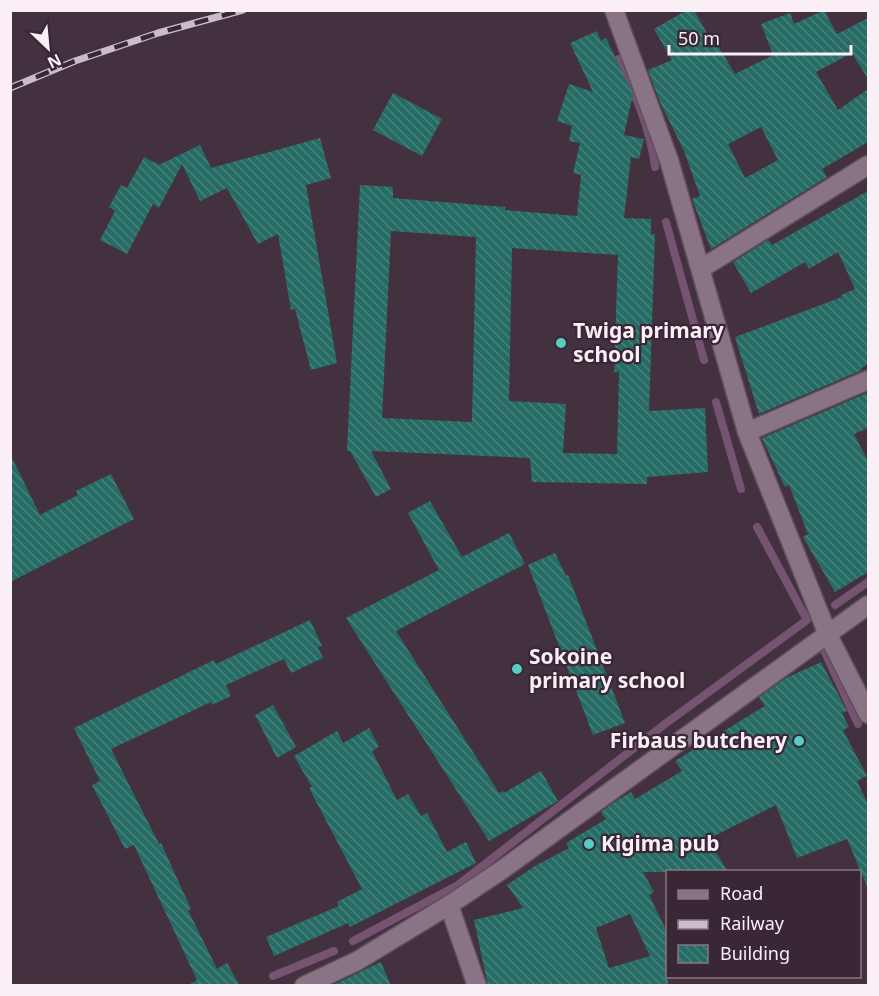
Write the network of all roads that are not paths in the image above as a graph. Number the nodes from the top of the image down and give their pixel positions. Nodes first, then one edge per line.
1 (614, 10) edge
2 (868, 165) edge
3 (702, 268) junction
4 (868, 380) edge
5 (747, 432) junction
6 (868, 605) edge
7 (828, 635) junction
8 (868, 714) edge
9 (450, 905) junction
10 (304, 986) edge
11 (477, 986) edge

1 - 3 street
2 - 3 street
3 - 5 street
4 - 5 street
5 - 7 street
6 - 7 street
7 - 8 street
7 - 9 street
9 - 10 street
9 - 11 street

